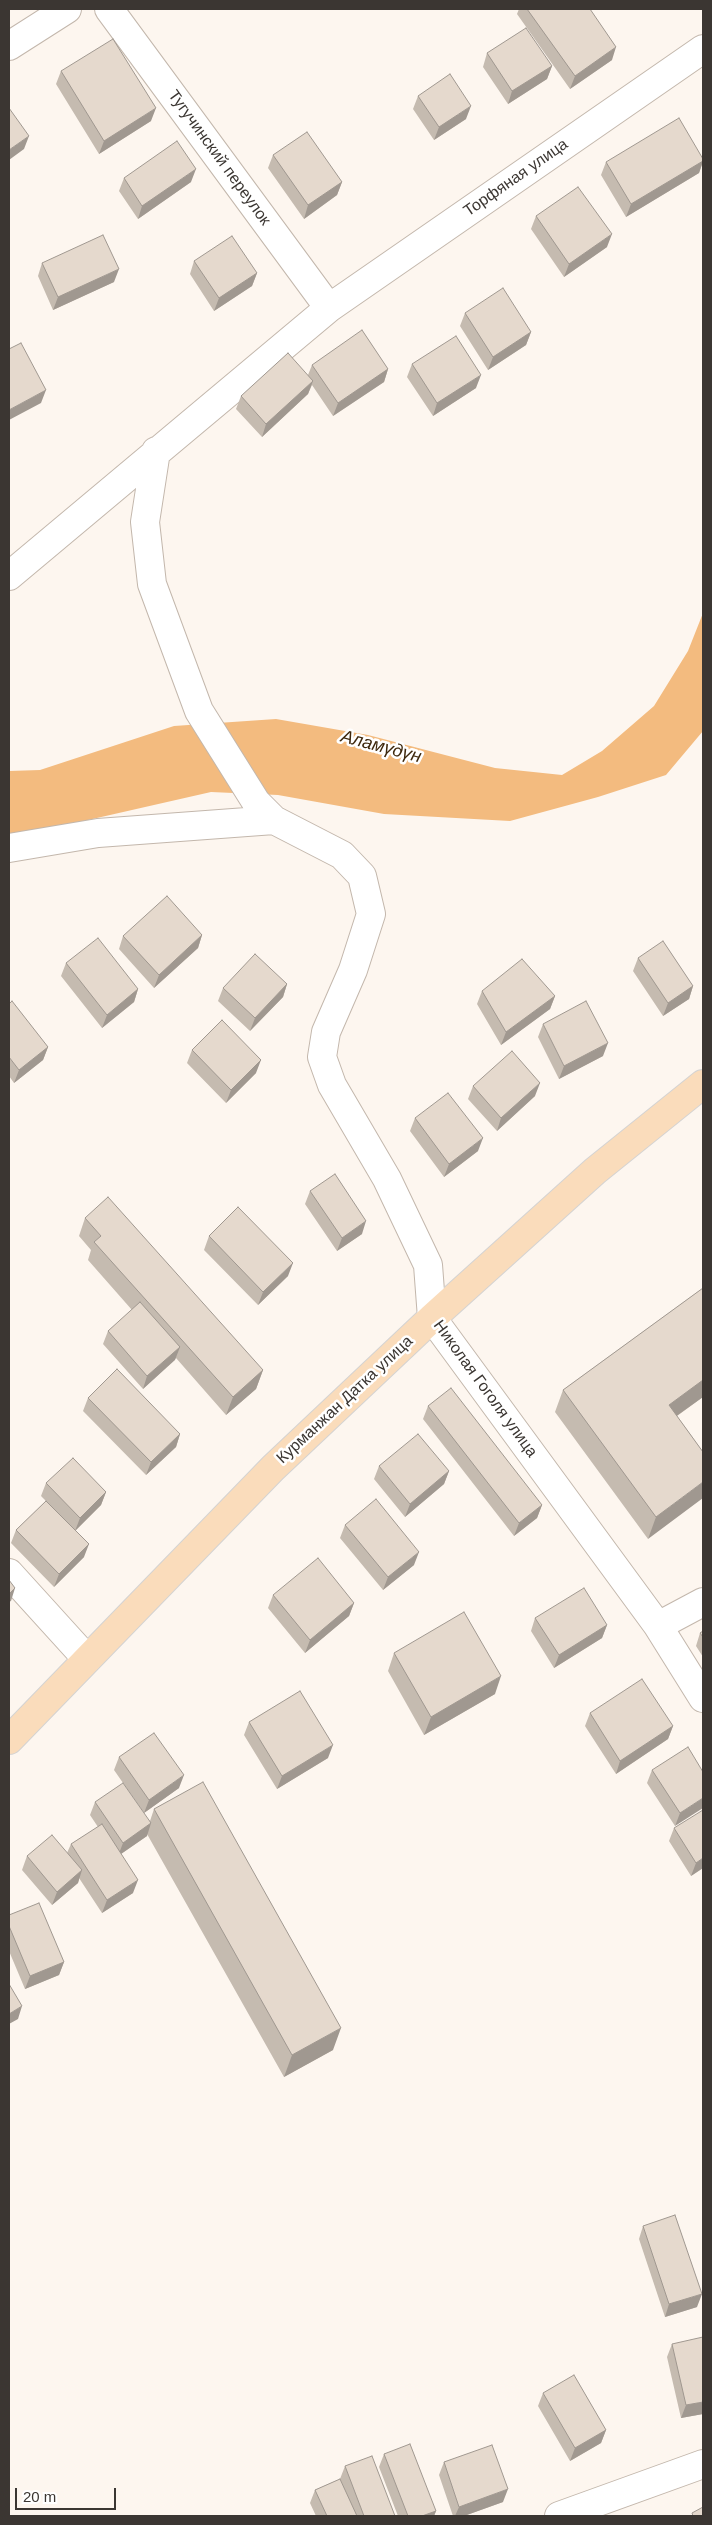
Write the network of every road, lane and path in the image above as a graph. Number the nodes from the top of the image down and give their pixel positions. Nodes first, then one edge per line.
1 (67, 9) edge
2 (109, 9) edge
3 (9, 46) edge
4 (703, 49) edge
5 (329, 308) junction
6 (156, 451) junction
7 (9, 576) edge
8 (265, 811) junction
9 (9, 848) edge
10 (703, 1084) edge
11 (432, 1318) junction
12 (9, 1573) edge
13 (703, 1602) edge
14 (658, 1626) junction
15 (87, 1659) junction
16 (703, 1698) edge
17 (9, 1740) edge
18 (703, 2464) edge
19 (559, 2516) edge

1 - 3 street
2 - 5 street, Тугучинский переулок
4 - 5 street, Торфяная улица
5 - 6 street, Торфяная улица
6 - 7 street, Торфяная улица
6 - 8 street
8 - 9 street
8 - 11 street, Николая Гоголя улица
10 - 11 main road, Курманжан Датка улица
11 - 14 street, Николая Гоголя улица
11 - 15 main road, Курманжан Датка улица
12 - 15 street
13 - 14 street
14 - 16 street, Николая Гоголя улица
15 - 17 main road, Курманжан Датка улица
18 - 19 street

